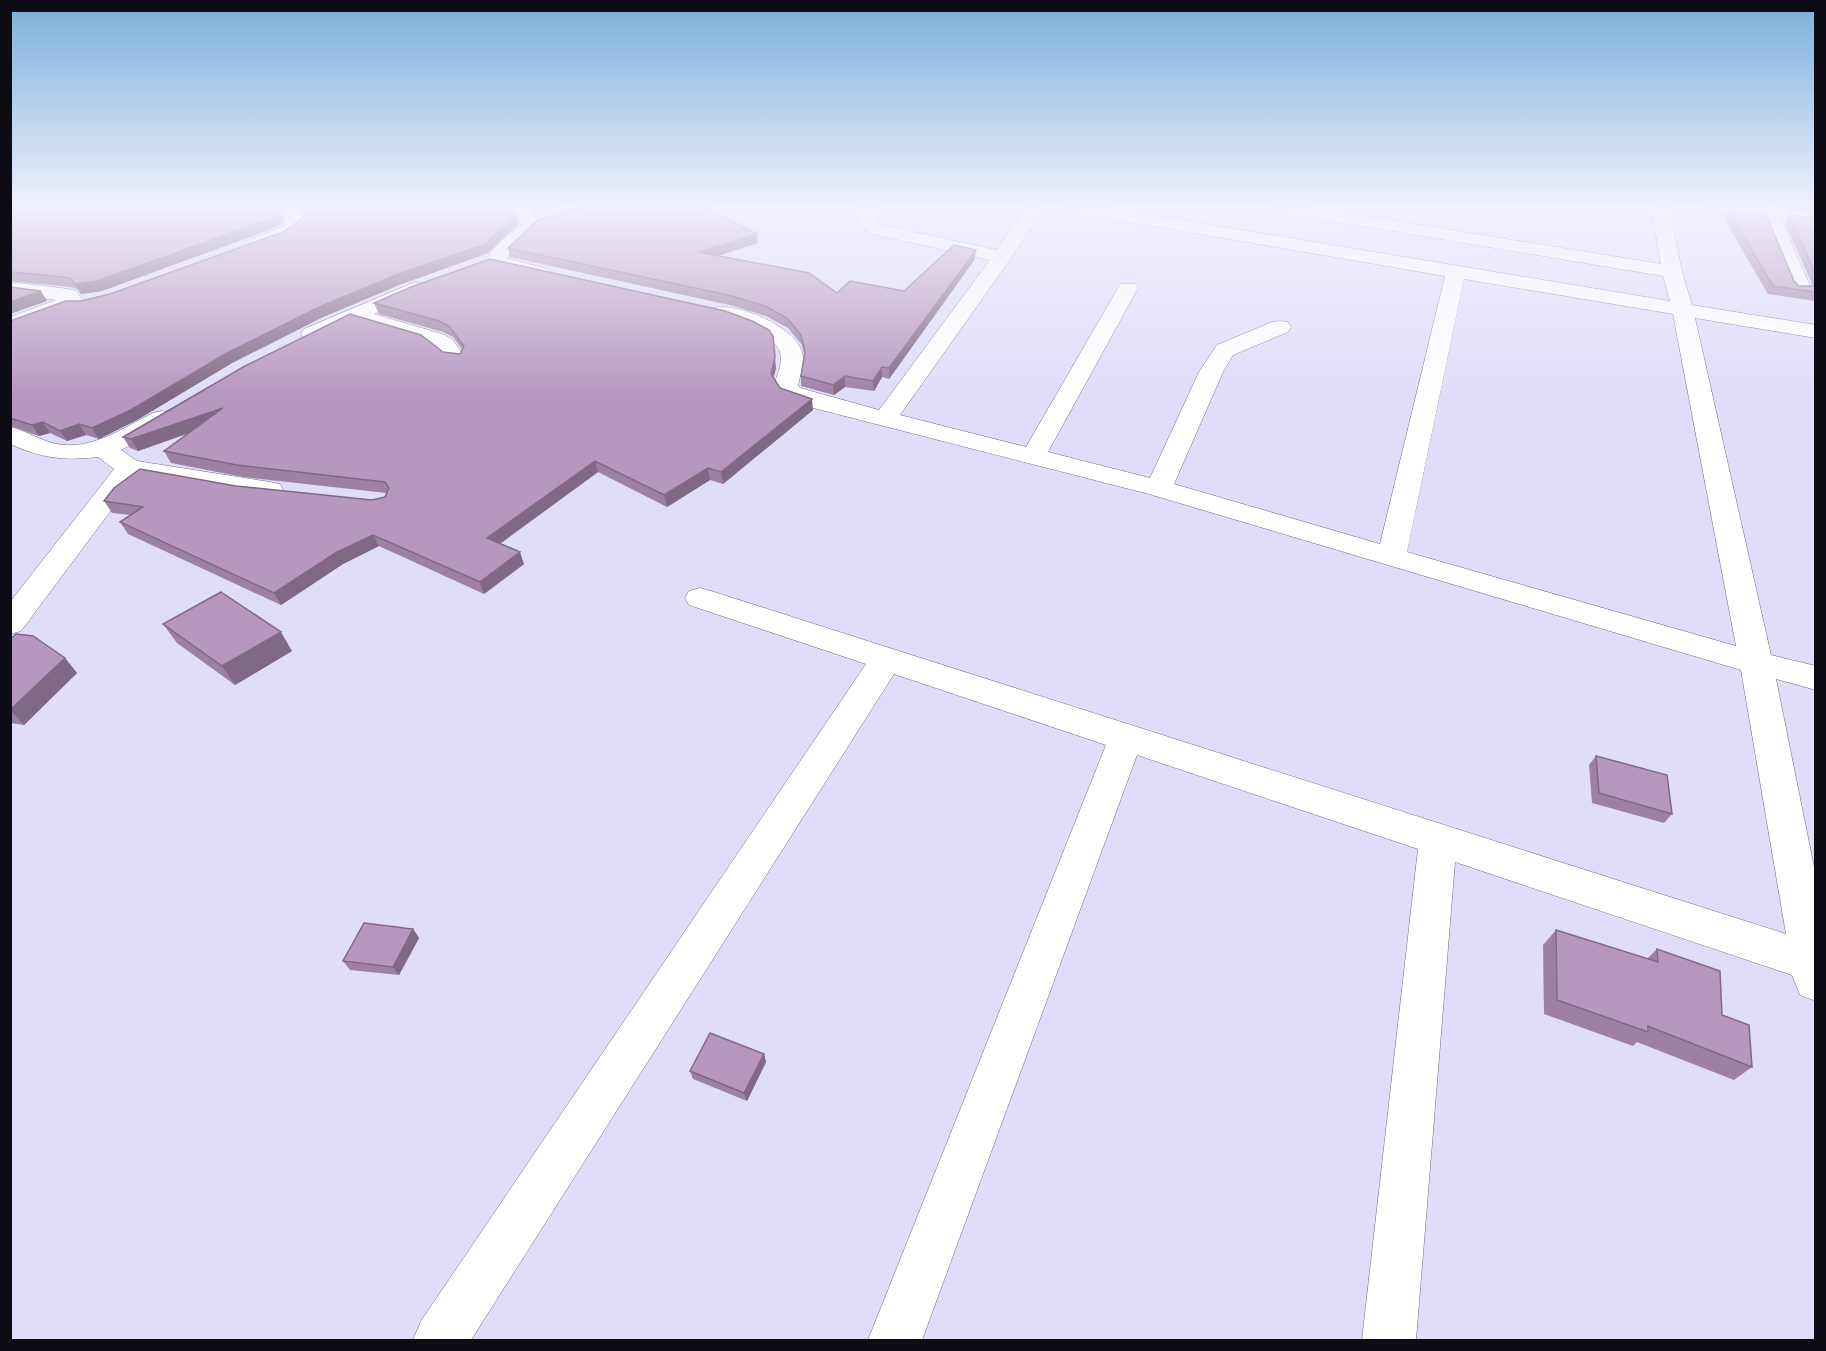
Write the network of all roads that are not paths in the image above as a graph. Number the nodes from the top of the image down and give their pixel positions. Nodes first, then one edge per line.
1 (525, 270) edge
2 (993, 270) edge
3 (1450, 270) edge
4 (1662, 270) edge
5 (1793, 270) edge
6 (1456, 271) junction
7 (1672, 272) joint
8 (560, 278) edge
9 (440, 279) edge
10 (10, 288) edge
11 (1128, 288) dead end
12 (1801, 288) edge
13 (700, 308) edge
14 (1683, 310) junction
15 (352, 315) junction
16 (10, 325) edge
17 (1280, 327) dead end
18 (1815, 332) edge
19 (290, 345) edge
20 (455, 358) edge
21 (185, 404) edge
22 (885, 419) junction
23 (10, 434) edge
24 (103, 449) junction
25 (1033, 456) junction
26 (129, 468) junction
27 (1159, 488) junction
28 (299, 493) edge
29 (1391, 557) junction
30 (700, 598) dead end
31 (10, 624) edge
32 (887, 659) junction
33 (1756, 663) junction
34 (1815, 678) edge
35 (1126, 738) junction
36 (1438, 840) junction
37 (1814, 972) edge
38 (440, 1341) edge
39 (895, 1341) edge
40 (1389, 1341) edge

1 - 8 street
2 - 22 street
3 - 6 street
4 - 7 street
5 - 12 street
6 - 14 street
6 - 29 street
7 - 14 street
9 - 15 street
10 - 16 street
11 - 25 street
13 - 22 street
14 - 18 street
14 - 33 street
15 - 19 street
15 - 20 street
17 - 27 street
21 - 24 street
22 - 25 street
23 - 24 street
24 - 26 street
25 - 27 street
26 - 28 street
26 - 31 street
27 - 29 street
29 - 33 street
30 - 32 street
32 - 35 street
32 - 38 street
33 - 34 street
33 - 37 street
35 - 36 street
35 - 39 street
36 - 37 street
36 - 40 street

